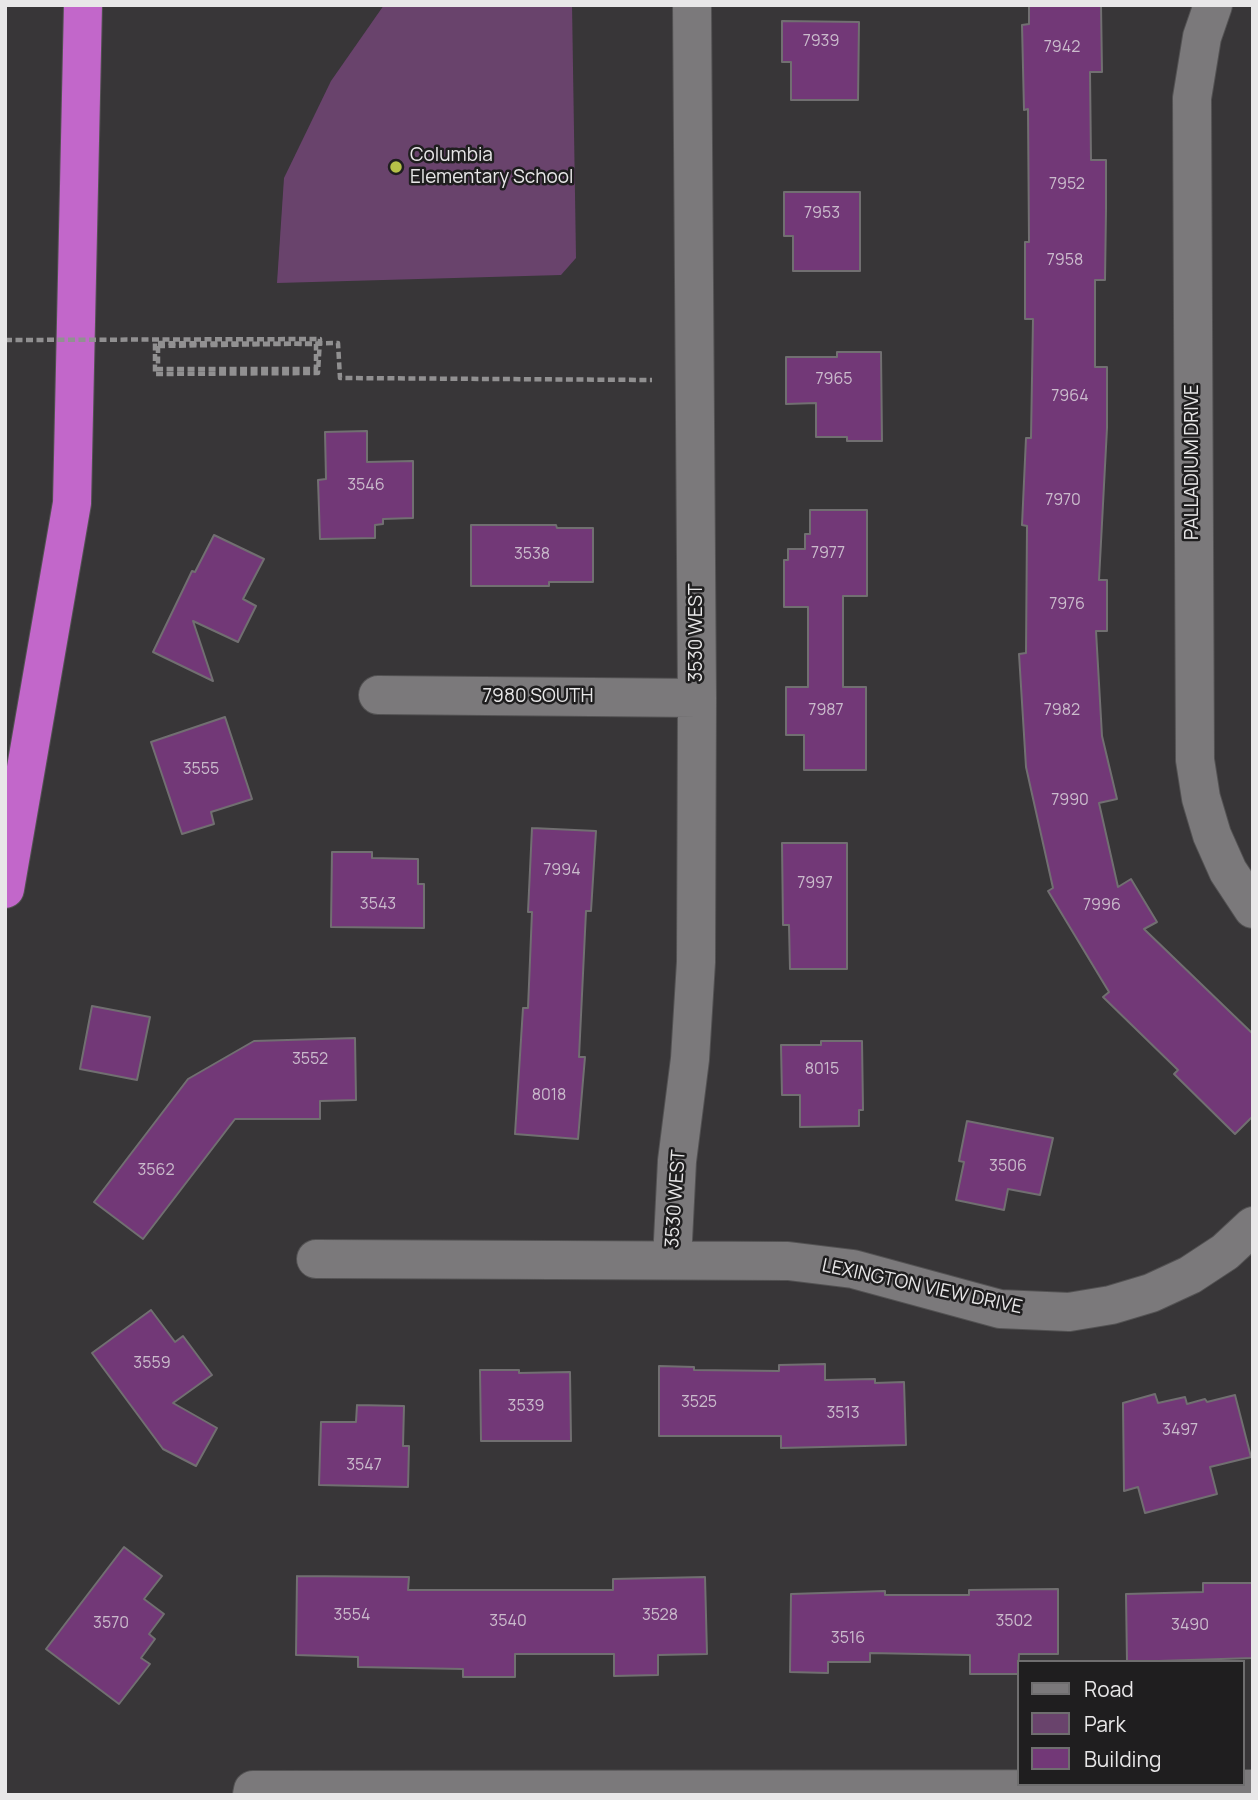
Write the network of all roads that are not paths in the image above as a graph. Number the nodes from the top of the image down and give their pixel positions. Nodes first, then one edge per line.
1 (83, 5) edge
2 (692, 5) edge
3 (1213, 5) edge
4 (378, 695) dead end
5 (697, 698) junction
6 (5, 888) edge
7 (1253, 909) edge
8 (1253, 1226) edge
9 (316, 1259) dead end
10 (672, 1260) junction
11 (1253, 1789) edge
12 (252, 1792) edge

1 - 6 highway
2 - 5 street, 3530 WEST
3 - 7 street, PALLADIUM DRIVE
4 - 5 street, 7980 SOUTH
5 - 10 street, 3530 WEST
8 - 10 street, LEXINGTON VIEW DRIVE
9 - 10 street, LEXINGTON VIEW DRIVE
11 - 12 street

